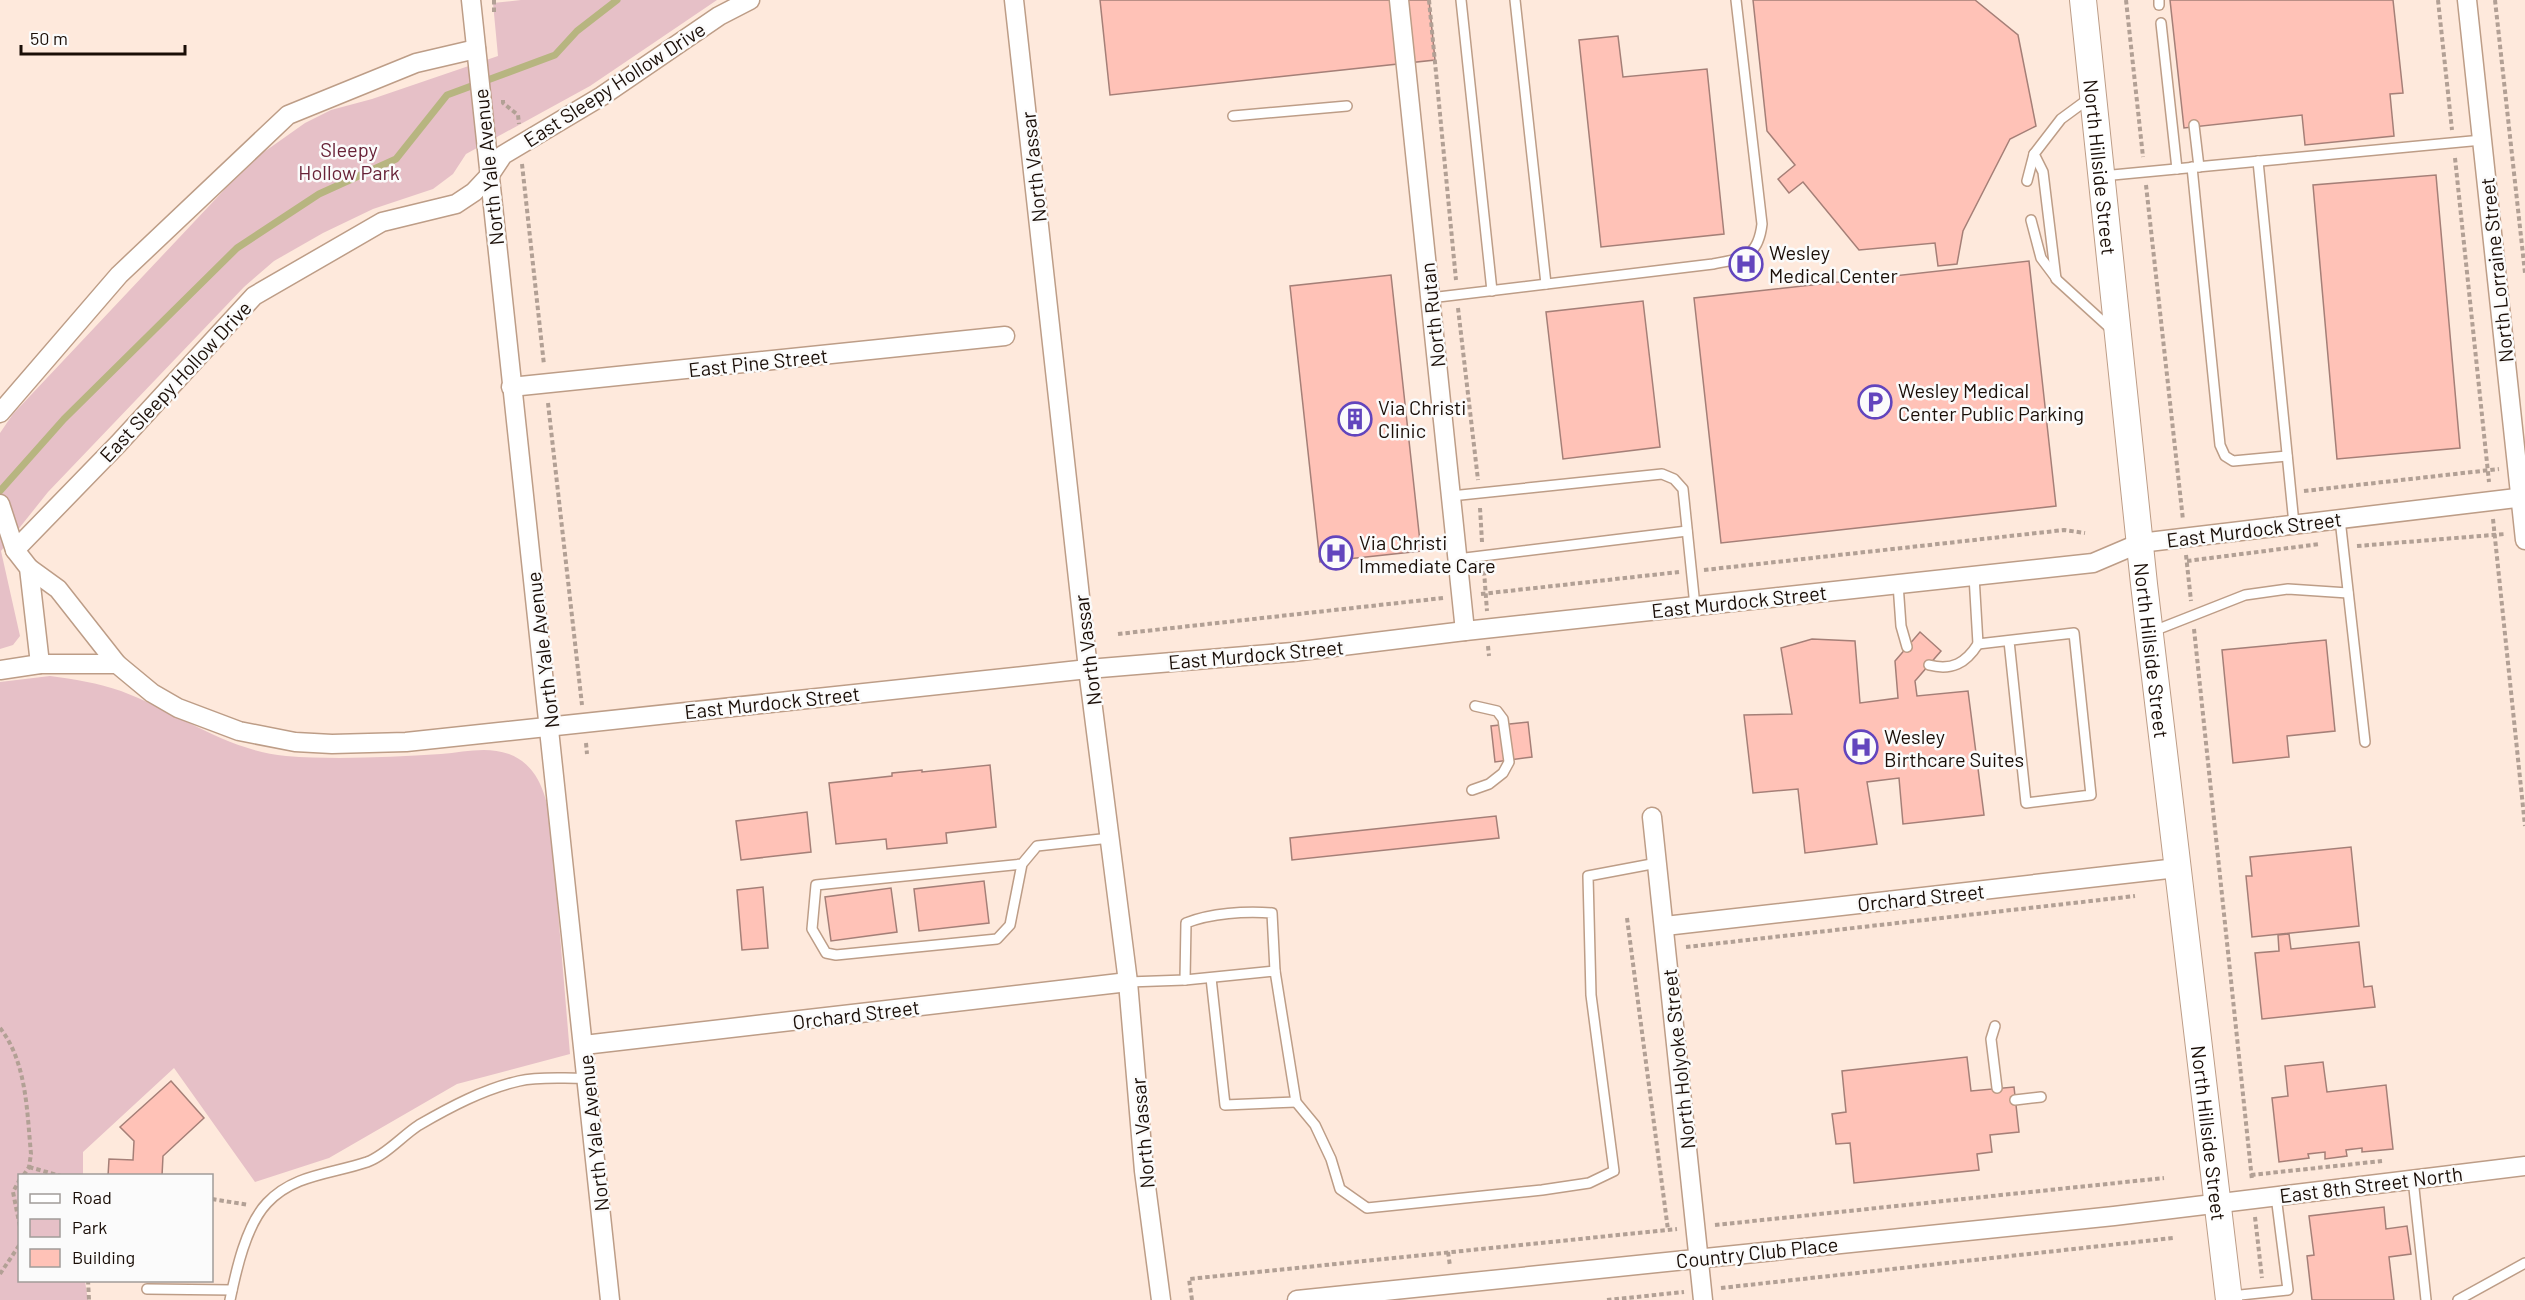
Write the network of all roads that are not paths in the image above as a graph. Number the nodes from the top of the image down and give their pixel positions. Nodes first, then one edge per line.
1 (471, 0) edge
2 (750, 0) edge
3 (1014, 0) edge
4 (1399, 0) edge
5 (1461, 0) edge
6 (1515, 0) edge
7 (1736, 0) edge
8 (2083, 0) edge
9 (2467, 0) edge
10 (2161, 23) dead end
11 (476, 53) junction
12 (2093, 96) junction
13 (1347, 106) dead end
14 (1233, 116) dead end
15 (2194, 125) dead end
16 (2482, 140) junction
17 (2034, 154) junction
18 (2258, 161) junction
19 (2195, 167) junction
20 (2177, 169) junction
21 (489, 176) junction
22 (2101, 176) junction
23 (2027, 181) dead end
24 (2031, 220) dead end
25 (2056, 279) junction
26 (1546, 284) junction
27 (1492, 291) junction
28 (1430, 298) junction
29 (2118, 335) junction
30 (1005, 336) dead end
31 (511, 387) junction
32 (0, 413) edge
33 (2288, 456) junction
34 (1451, 496) junction
35 (2523, 497) edge
36 (2, 509) edge
37 (2340, 519) junction
38 (2294, 524) junction
39 (1688, 531) junction
40 (2525, 540) edge
41 (2140, 543) junction
42 (15, 550) junction
43 (1457, 559) junction
44 (29, 568) junction
45 (1974, 576) junction
46 (1898, 584) junction
47 (2348, 592) junction
48 (1695, 606) junction
49 (1465, 631) junction
50 (2150, 633) junction
51 (2009, 641) junction
52 (1978, 644) junction
53 (1907, 647) dead end
54 (40, 664) junction
55 (117, 664) junction
56 (1929, 665) dead end
57 (1088, 669) junction
58 (0, 670) edge
59 (1475, 706) dead end
60 (550, 725) junction
61 (2365, 742) dead end
62 (1472, 790) dead end
63 (1652, 817) dead end
64 (1110, 838) junction
65 (1657, 863) junction
66 (1022, 864) junction
67 (2177, 868) junction
68 (1665, 926) junction
69 (1275, 971) junction
70 (1211, 978) junction
71 (1185, 980) junction
72 (1128, 982) junction
73 (1995, 1026) dead end
74 (584, 1045) junction
75 (587, 1078) junction
76 (1997, 1088) dead end
77 (2042, 1097) dead end
78 (2015, 1100) dead end
79 (1296, 1102) junction
80 (2525, 1166) edge
81 (2413, 1179) junction
82 (2276, 1196) junction
83 (2217, 1203) junction
84 (1698, 1258) junction
85 (2525, 1263) edge
86 (147, 1289) dead end
87 (1429, 1293) edge
88 (231, 1295) edge
89 (1702, 1295) edge
90 (2229, 1298) edge
91 (610, 1300) edge
92 (1161, 1300) edge
93 (1297, 1300) edge
94 (2426, 1300) edge
95 (2458, 1300) edge

1 - 11 street, North Yale Avenue
2 - 21 street, East Sleepy Hollow Drive
3 - 57 street, North Vassar
4 - 28 street, North Rutan
5 - 27 lane
6 - 26 lane
7 - 26 lane
8 - 12 main road, North Hillside Street
9 - 16 street, North Lorraine Street
10 - 20 lane
11 - 21 street, North Yale Avenue
11 - 32 street
12 - 17 lane
12 - 22 main road, North Hillside Street
13 - 14 lane
15 - 19 lane
16 - 18 lane
16 - 35 street, North Lorraine Street
17 - 23 lane
17 - 25 lane
18 - 19 lane
18 - 33 lane
19 - 20 lane
19 - 33 lane
20 - 22 lane
21 - 31 street, North Yale Avenue
21 - 42 street, East Sleepy Hollow Drive
22 - 29 main road, North Hillside Street
24 - 25 lane
25 - 29 lane
26 - 27 lane
27 - 28 lane
28 - 34 street, North Rutan
29 - 41 main road, North Hillside Street
30 - 31 street, East Pine Street
31 - 60 street, North Yale Avenue
33 - 38 lane
34 - 39 lane
34 - 43 street, North Rutan
35 - 37 street, East Murdock Street
35 - 40 street, North Lorraine Street
36 - 42 street, East Murdock Street
37 - 38 street, East Murdock Street
37 - 47 lane
38 - 41 street, East Murdock Street
39 - 43 lane
39 - 48 lane
41 - 45 street, East Murdock Street
41 - 50 main road, North Hillside Street
42 - 44 street, East Murdock Street
43 - 49 street, North Rutan
44 - 54 street
44 - 55 street, East Murdock Street
45 - 46 street, East Murdock Street
45 - 52 lane
46 - 48 street, East Murdock Street
46 - 53 lane
47 - 50 lane
47 - 61 lane
48 - 49 street, East Murdock Street
49 - 57 street, East Murdock Street
50 - 67 main road, North Hillside Street
51 - 51 lane
51 - 52 lane
52 - 56 lane
54 - 55 street
54 - 58 street
55 - 60 street, East Murdock Street
57 - 60 street, East Murdock Street
57 - 64 street, North Vassar
59 - 62 lane
60 - 74 street, North Yale Avenue
63 - 65 street, North Holyoke Street
64 - 66 lane
64 - 72 street, North Vassar
65 - 68 street, North Holyoke Street
65 - 79 lane
66 - 66 lane
67 - 68 street, Orchard Street
67 - 83 main road, North Hillside Street
68 - 84 street, North Holyoke Street
69 - 70 lane
69 - 71 lane
69 - 79 lane
70 - 71 lane
70 - 79 lane
71 - 72 lane
72 - 74 street, Orchard Street
72 - 92 street, North Vassar
73 - 76 lane
74 - 75 street, North Yale Avenue
75 - 88 lane
75 - 91 street, North Yale Avenue
77 - 78 lane
80 - 81 street, East 8th Street North
81 - 82 street, East 8th Street North
81 - 94 lane
82 - 83 street, East 8th Street North
82 - 90 lane
83 - 84 street, Country Club Place
83 - 90 main road, North Hillside Street
84 - 87 street, Country Club Place
84 - 89 street, North Holyoke Street
85 - 95 lane
86 - 88 lane
87 - 93 street, Country Club Place

